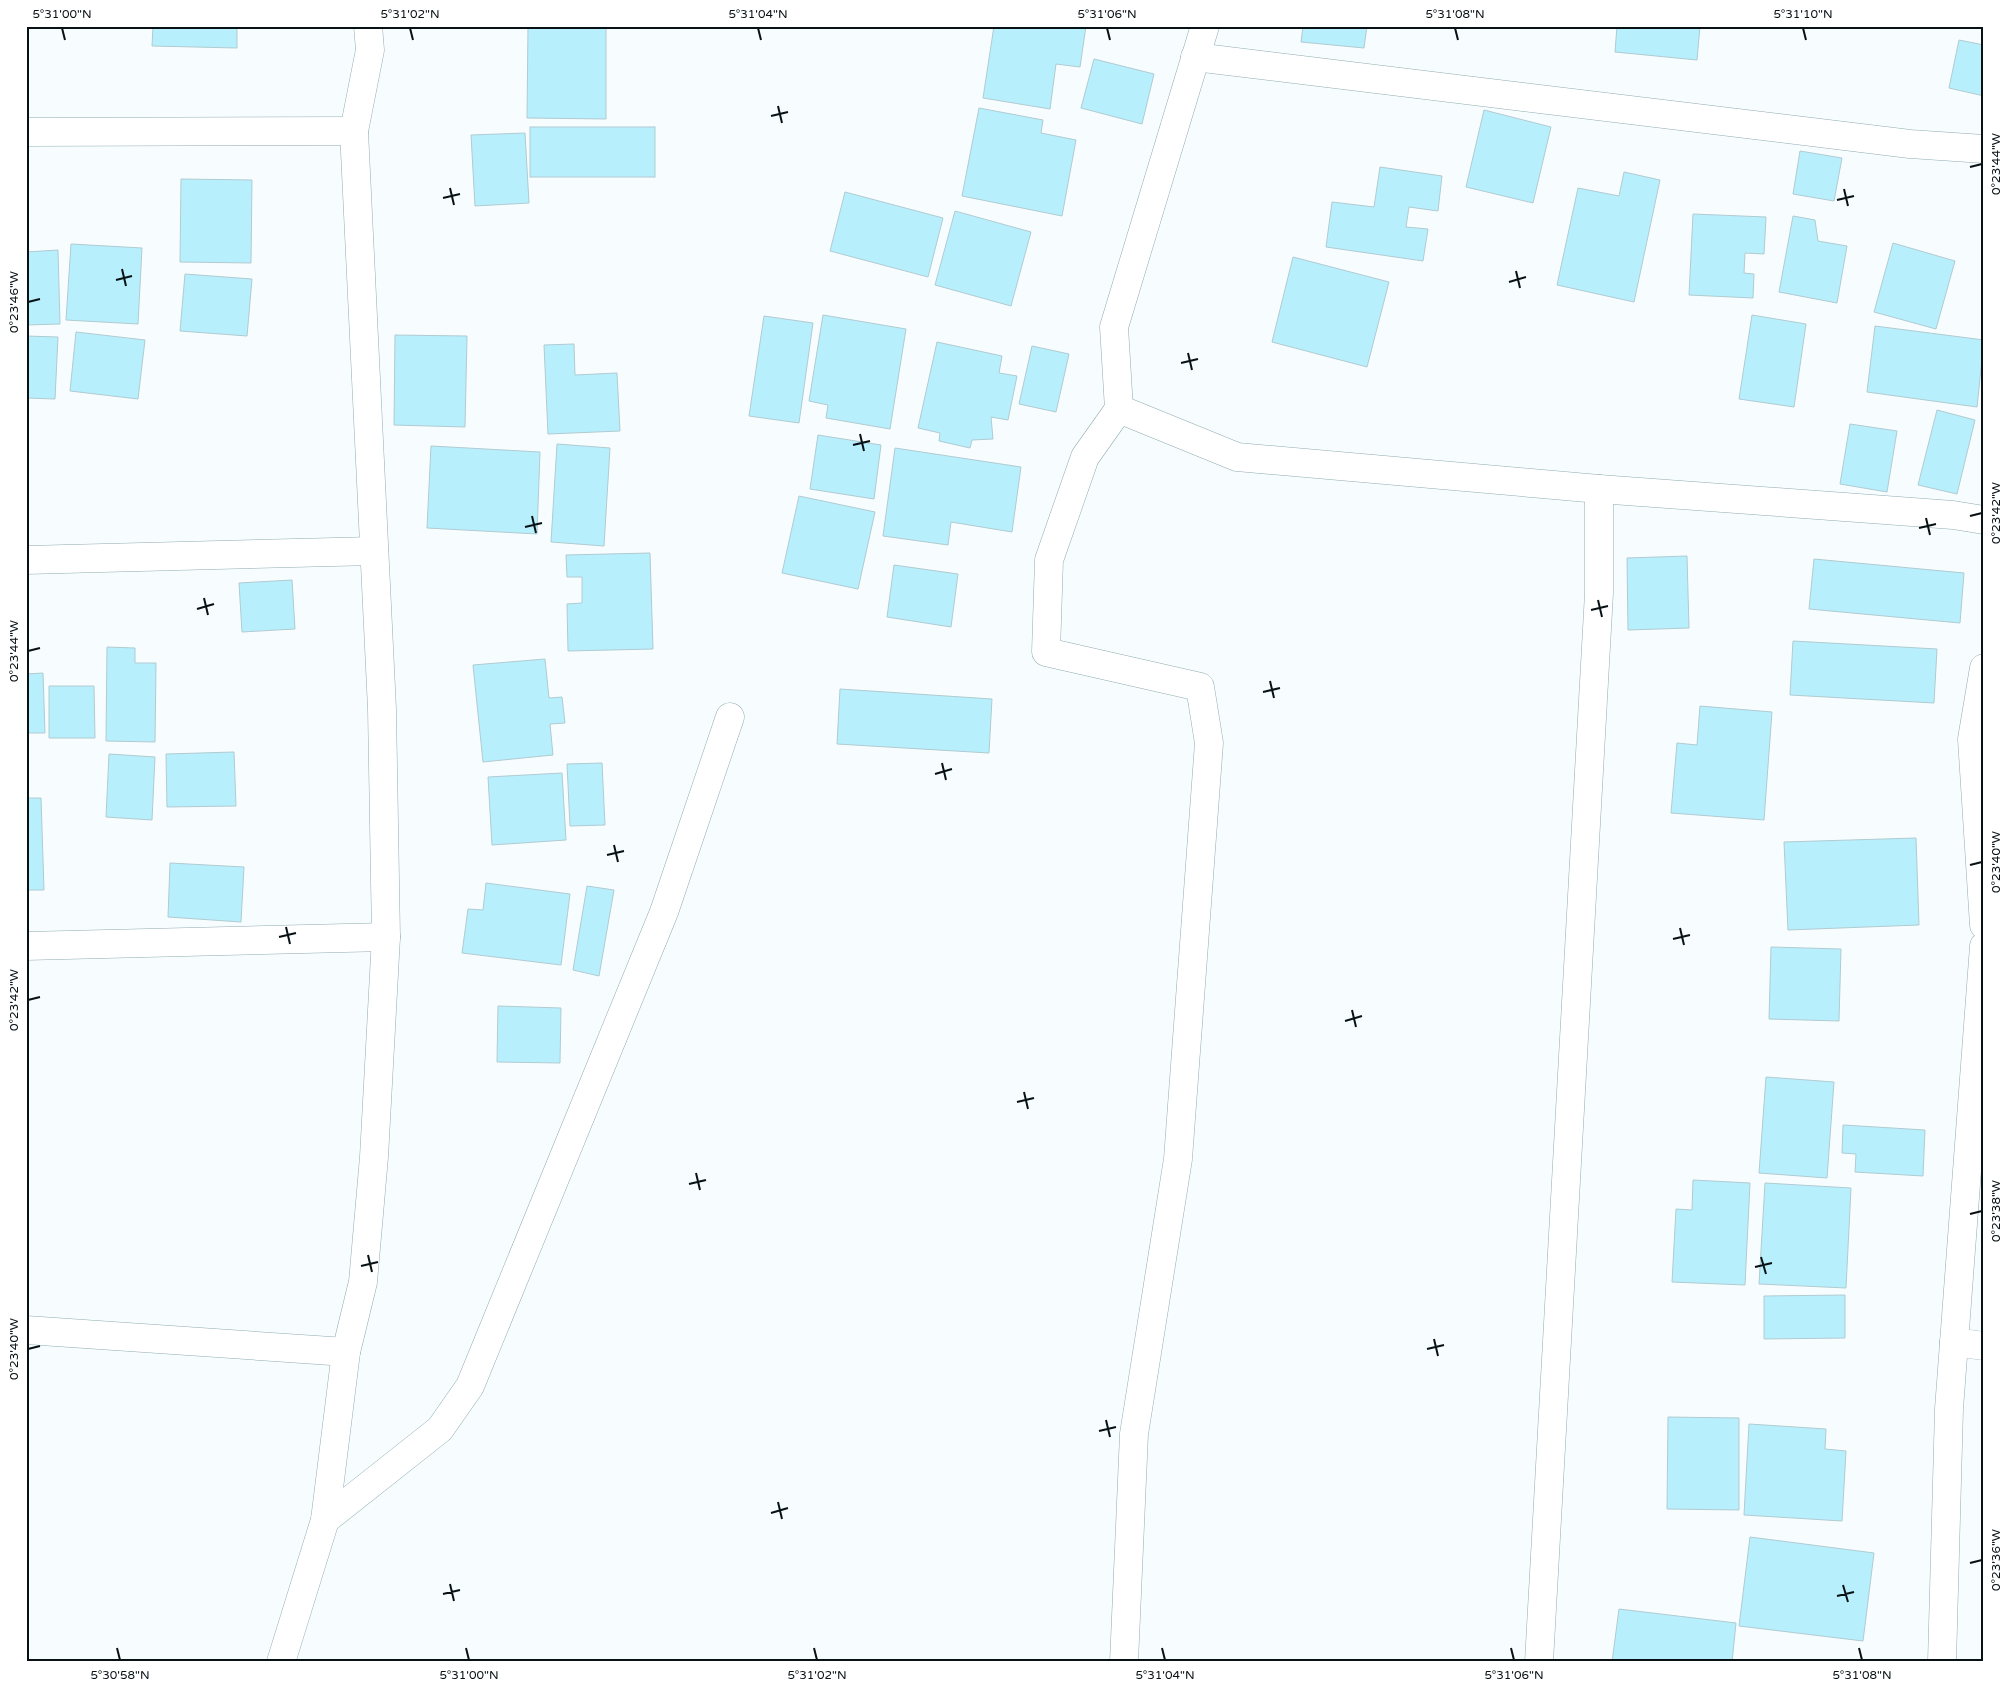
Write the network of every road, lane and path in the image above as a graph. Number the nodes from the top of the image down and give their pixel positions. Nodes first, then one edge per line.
1 (368, 26) edge
2 (1205, 26) edge
3 (1195, 57) junction
4 (354, 131) junction
5 (26, 132) edge
6 (1984, 149) edge
7 (1119, 409) junction
8 (1599, 489) junction
9 (1984, 520) edge
10 (374, 551) junction
11 (26, 560) edge
12 (1984, 668) edge
13 (730, 717) dead end
14 (1984, 925) edge
15 (386, 937) junction
16 (26, 946) edge
17 (1984, 946) edge
18 (26, 1330) edge
19 (1954, 1342) junction
20 (1984, 1346) edge
21 (346, 1352) junction
22 (325, 1520) junction
23 (281, 1662) edge
24 (1124, 1662) edge
25 (1539, 1662) edge
26 (1942, 1662) edge

1 - 4 street
2 - 3 street
3 - 6 street
3 - 7 street
4 - 5 street
4 - 10 street
7 - 8 street
7 - 24 street
8 - 9 street
8 - 25 street
10 - 11 street
10 - 15 street
12 - 14 street
13 - 22 street
15 - 16 street
15 - 21 street
17 - 19 street
18 - 21 street
19 - 20 street
19 - 26 street
21 - 22 street
22 - 23 street

